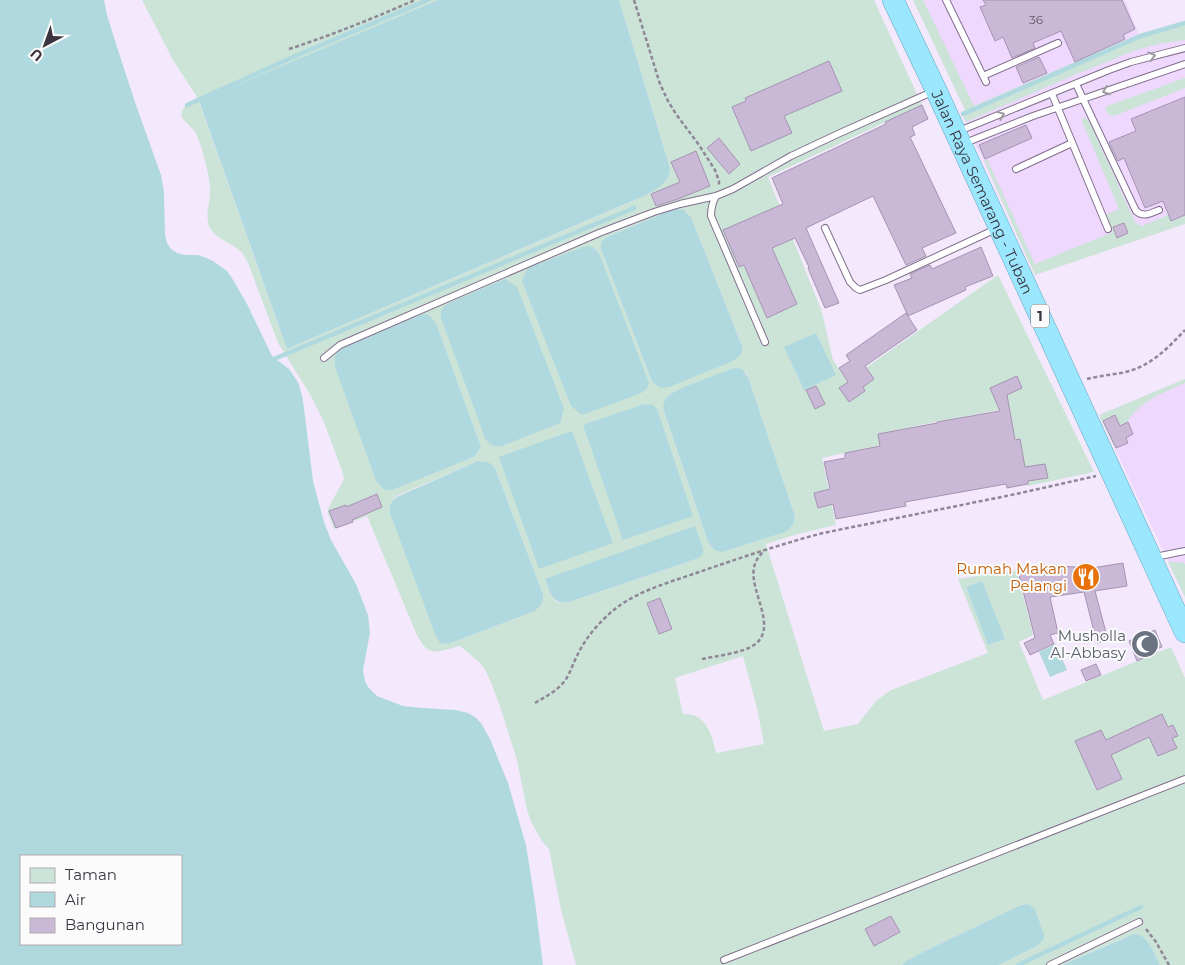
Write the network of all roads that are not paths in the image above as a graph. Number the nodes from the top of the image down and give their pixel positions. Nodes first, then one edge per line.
1 (892, 0) edge
2 (946, 0) edge
3 (1058, 43) dead end
4 (1185, 48) edge
5 (1185, 64) edge
6 (1076, 84) junction
7 (936, 90) junction
8 (1052, 94) junction
9 (1084, 99) junction
10 (1057, 108) junction
11 (958, 139) junction
12 (1072, 143) junction
13 (1016, 168) dead end
14 (716, 196) junction
15 (1159, 210) dead end
16 (825, 228) dead end
17 (999, 228) junction
18 (1108, 229) dead end
19 (765, 342) dead end
20 (324, 358) dead end
21 (1185, 551) edge
22 (1151, 558) junction
23 (1185, 632) edge
24 (1185, 779) edge
25 (1139, 922) road end
26 (724, 960) dead end
27 (1050, 965) edge

1 - 7 highway, Jalan Raya Semarang - Tuban / 1
2 - 3 lane
6 -> 4 lane
5 -> 9 lane
6 - 8 lane
6 - 9 lane
7 - 11 highway, Jalan Raya Semarang - Tuban / 1
7 - 14 lane
8 - 10 lane
11 -> 8 lane
9 - 10 lane
9 - 15 lane
10 - 11 lane
10 - 12 lane
11 - 17 highway, Jalan Raya Semarang - Tuban / 1
12 - 13 lane
12 - 18 lane
14 - 19 lane
14 - 20 lane
16 - 17 lane
17 - 22 highway, Jalan Raya Semarang - Tuban / 1
21 - 22 lane
22 - 23 highway, Jalan Raya Semarang - Tuban / 1
24 - 26 lane
25 - 27 lane

